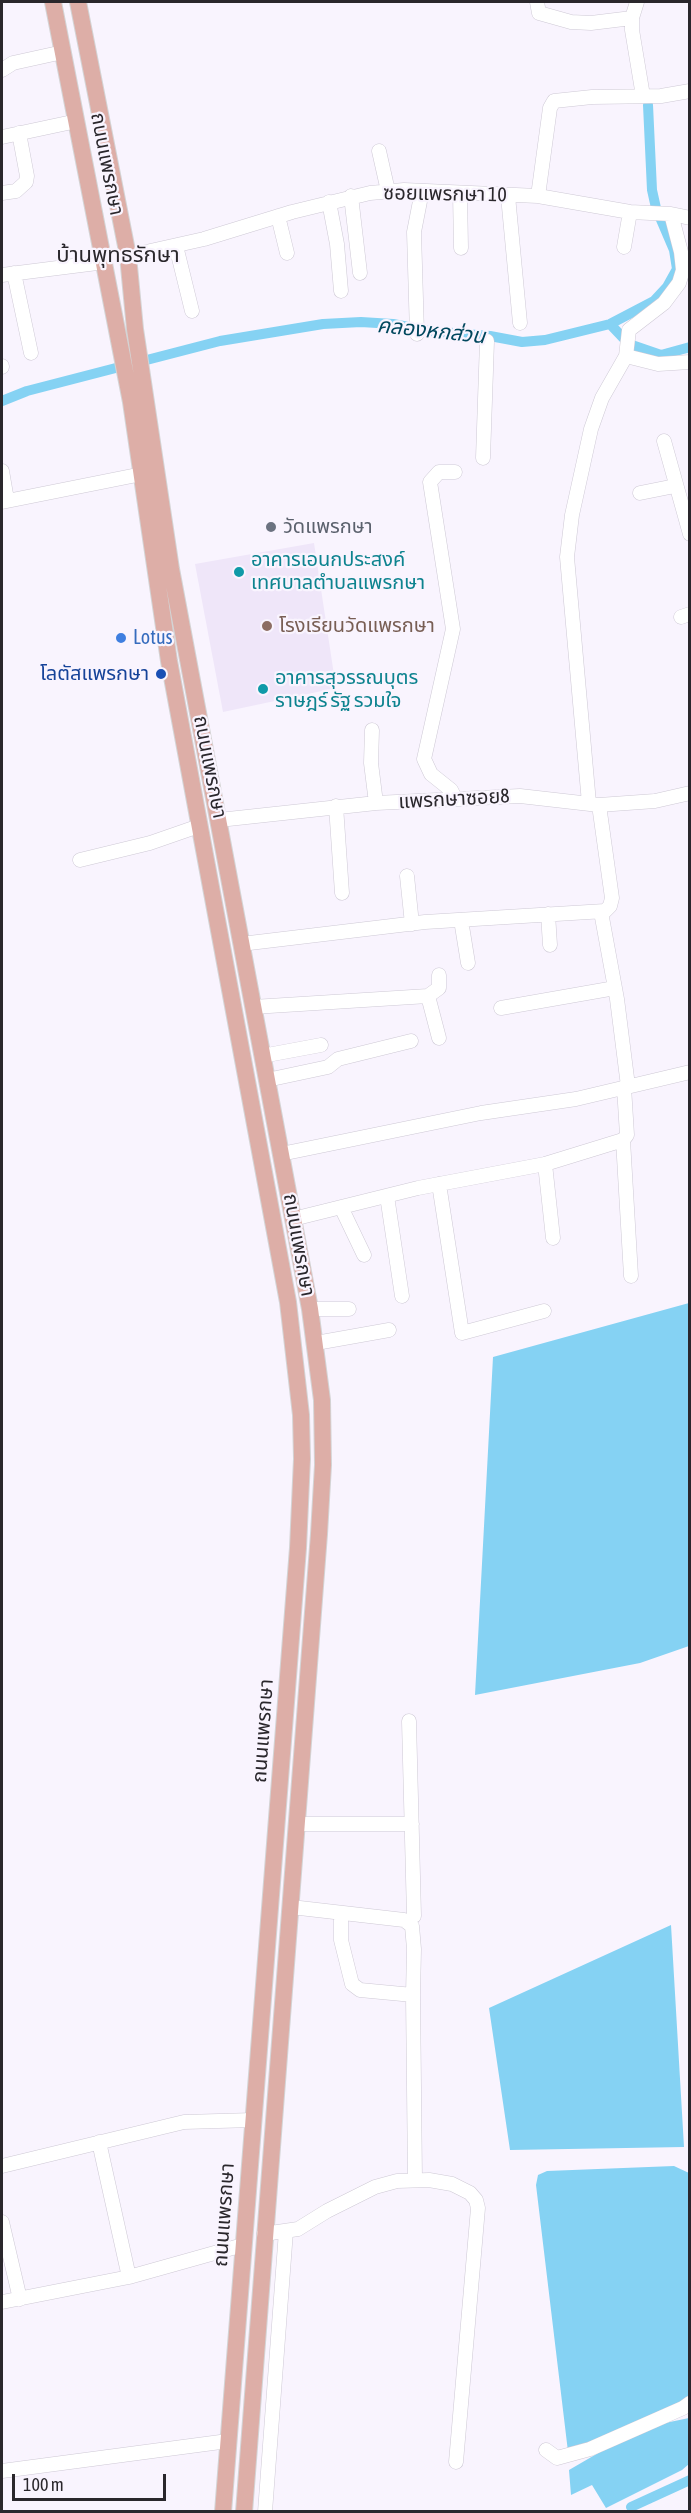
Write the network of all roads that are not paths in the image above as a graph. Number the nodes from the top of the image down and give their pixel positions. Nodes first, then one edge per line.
1 (53, 2) edge
2 (78, 2) edge
3 (537, 2) edge
4 (637, 2) edge
5 (632, 18) junction
6 (63, 52) junction
7 (5, 62) edge
8 (690, 90) edge
9 (643, 96) junction
10 (77, 121) junction
11 (19, 133) junction
12 (2, 136) edge
13 (379, 151) dead end
14 (388, 191) junction
15 (422, 191) junction
16 (2, 193) edge
17 (460, 193) junction
18 (538, 195) junction
19 (351, 196) junction
20 (508, 196) junction
21 (329, 202) junction
22 (635, 212) junction
23 (669, 214) junction
24 (278, 216) junction
25 (690, 218) edge
26 (176, 246) junction
27 (624, 247) dead end
28 (461, 248) dead end
29 (286, 253) dead end
30 (128, 256) junction
31 (105, 262) junction
32 (360, 273) dead end
33 (8, 274) edge
34 (340, 291) dead end
35 (192, 311) dead end
36 (520, 323) dead end
37 (417, 334) dead end
38 (487, 341) dead end
39 (627, 346) junction
40 (129, 348) junction
41 (31, 352) dead end
42 (690, 362) edge
43 (135, 377) junction
44 (664, 441) dead end
45 (483, 458) dead end
46 (2, 471) edge
47 (455, 472) dead end
48 (142, 474) junction
49 (675, 486) junction
50 (640, 493) dead end
51 (4, 501) edge
52 (690, 534) edge
53 (372, 730) dead end
54 (690, 793) edge
55 (455, 798) junction
56 (376, 803) junction
57 (594, 804) junction
58 (336, 806) junction
59 (219, 820) junction
60 (199, 826) junction
61 (80, 860) dead end
62 (407, 876) dead end
63 (342, 893) dead end
64 (601, 912) junction
65 (548, 914) junction
66 (461, 920) junction
67 (412, 924) junction
68 (241, 944) junction
69 (550, 945) dead end
70 (468, 963) dead end
71 (439, 975) dead end
72 (615, 988) junction
73 (428, 996) junction
74 (253, 1007) junction
75 (501, 1008) dead end
76 (439, 1038) dead end
77 (411, 1041) dead end
78 (321, 1045) dead end
79 (262, 1056) junction
80 (690, 1072) edge
81 (267, 1080) junction
82 (626, 1087) junction
83 (623, 1140) junction
84 (280, 1154) junction
85 (545, 1164) junction
86 (439, 1184) junction
87 (387, 1196) junction
88 (341, 1207) junction
89 (293, 1219) junction
90 (553, 1239) dead end
91 (364, 1255) dead end
92 (632, 1276) dead end
93 (402, 1296) dead end
94 (349, 1309) dead end
95 (310, 1310) junction
96 (543, 1311) dead end
97 (389, 1330) dead end
98 (316, 1343) junction
99 (409, 1721) dead end
100 (297, 1824) junction
101 (412, 1824) junction
102 (291, 1908) junction
103 (341, 1913) junction
104 (414, 1916) dead end
105 (268, 1933) junction
106 (288, 1934) junction
107 (413, 1995) junction
108 (253, 2120) junction
109 (99, 2142) junction
110 (2, 2166) edge
111 (415, 2180) junction
112 (2, 2222) edge
113 (286, 2230) junction
114 (264, 2234) junction
115 (243, 2245) junction
116 (129, 2277) junction
117 (20, 2299) junction
118 (2, 2302) edge
119 (690, 2403) edge
120 (228, 2441) junction
121 (546, 2450) dead end
122 (456, 2462) dead end
123 (2, 2471) edge
124 (223, 2511) edge
125 (244, 2511) edge
126 (265, 2511) edge

1 - 6 main road, ถนนแพรกษา
2 - 30 main road, ถนนแพรกษา
3 - 5 street
4 - 5 street
5 - 9 street
6 - 7 street
6 - 10 main road, ถนนแพรกษา
8 - 9 street
9 - 18 street
10 - 11 street
10 - 31 main road, ถนนแพรกษา
11 - 12 street
11 - 16 street
13 - 14 street
14 - 15 street, ซอยแพรกษา 10
14 - 19 street, ซอยแพรกษา 10
15 - 17 street, ซอยแพรกษา 10
15 - 37 street
17 - 20 street, ซอยแพรกษา 10
17 - 28 street
18 - 20 street, ซอยแพรกษา 10
18 - 22 street, ซอยแพรกษา 10
19 - 21 street, ซอยแพรกษา 10
19 - 32 street
20 - 36 street
21 - 24 street, ซอยแพรกษา 10
21 - 34 street
22 - 23 street, ซอยแพรกษา 10
22 - 27 street
23 - 25 street, ซอยแพรกษา 10
23 - 39 street
24 - 26 street, ซอยแพรกษา 10
24 - 29 street
26 - 30 street, ซอยแพรกษา 10
26 - 35 street
30 - 40 main road, ถนนแพรกษา
31 - 33 street
31 - 40 main road, ถนนแพรกษา
33 - 41 street
38 - 45 street
39 - 42 street
39 - 57 street
40 - 43 main road, ถนนแพรกษา
43 - 48 main road, ถนนแพรกษา
43 - 59 main road, ถนนแพรกษา
44 - 49 street
46 - 51 street
47 - 55 street
48 - 51 street
48 - 60 main road, ถนนแพรกษา
49 - 50 street
49 - 52 street
53 - 56 street
54 - 57 street, แพรกษาซอย8
55 - 56 street, แพรกษาซอย8
55 - 57 street, แพรกษาซอย8
56 - 58 street, แพรกษาซอย8
57 - 64 street
58 - 59 street, แพรกษาซอย8
58 - 63 street
59 - 68 main road, ถนนแพรกษา
60 - 61 street
60 - 105 main road, ถนนแพรกษา
62 - 67 street
64 - 65 street
64 - 72 street
65 - 66 street
65 - 69 street
66 - 67 street
66 - 70 street
67 - 68 street
68 - 74 main road, ถนนแพรกษา
71 - 73 street
72 - 75 street
72 - 82 street
73 - 74 street
73 - 76 street
74 - 79 main road, ถนนแพรกษา
77 - 81 street
78 - 79 street
79 - 81 main road, ถนนแพรกษา
80 - 82 street
81 - 84 main road, ถนนแพรกษา
82 - 83 street
82 - 84 street
83 - 85 street
83 - 92 street
84 - 89 main road, ถนนแพรกษา
85 - 86 street
85 - 90 street
86 - 87 street
86 - 96 street
87 - 88 street
87 - 93 street
88 - 89 street
88 - 91 street
89 - 95 main road, ถนนแพรกษา
94 - 95 street
95 - 98 main road, ถนนแพรกษา
97 - 98 street
98 - 100 main road, ถนนแพรกษา
99 - 101 street
100 - 101 street
100 - 102 main road, ถนนแพรกษา
101 - 104 street
102 - 103 street
102 - 106 main road, ถนนแพรกษา
103 - 107 street
103 - 107 street
105 - 106 main road
105 - 108 main road, ถนนแพรกษา
106 - 114 main road, ถนนแพรกษา
107 - 111 street
108 - 109 street
108 - 115 main road, ถนนแพรกษา
109 - 110 street
109 - 116 street
111 - 113 street
111 - 122 street
112 - 117 street
113 - 114 street
113 - 126 street
114 - 125 main road, ถนนแพรกษา
115 - 116 street
115 - 120 main road, ถนนแพรกษา
116 - 117 street
117 - 118 street
119 - 121 street
120 - 123 street
120 - 124 main road, ถนนแพรกษา

